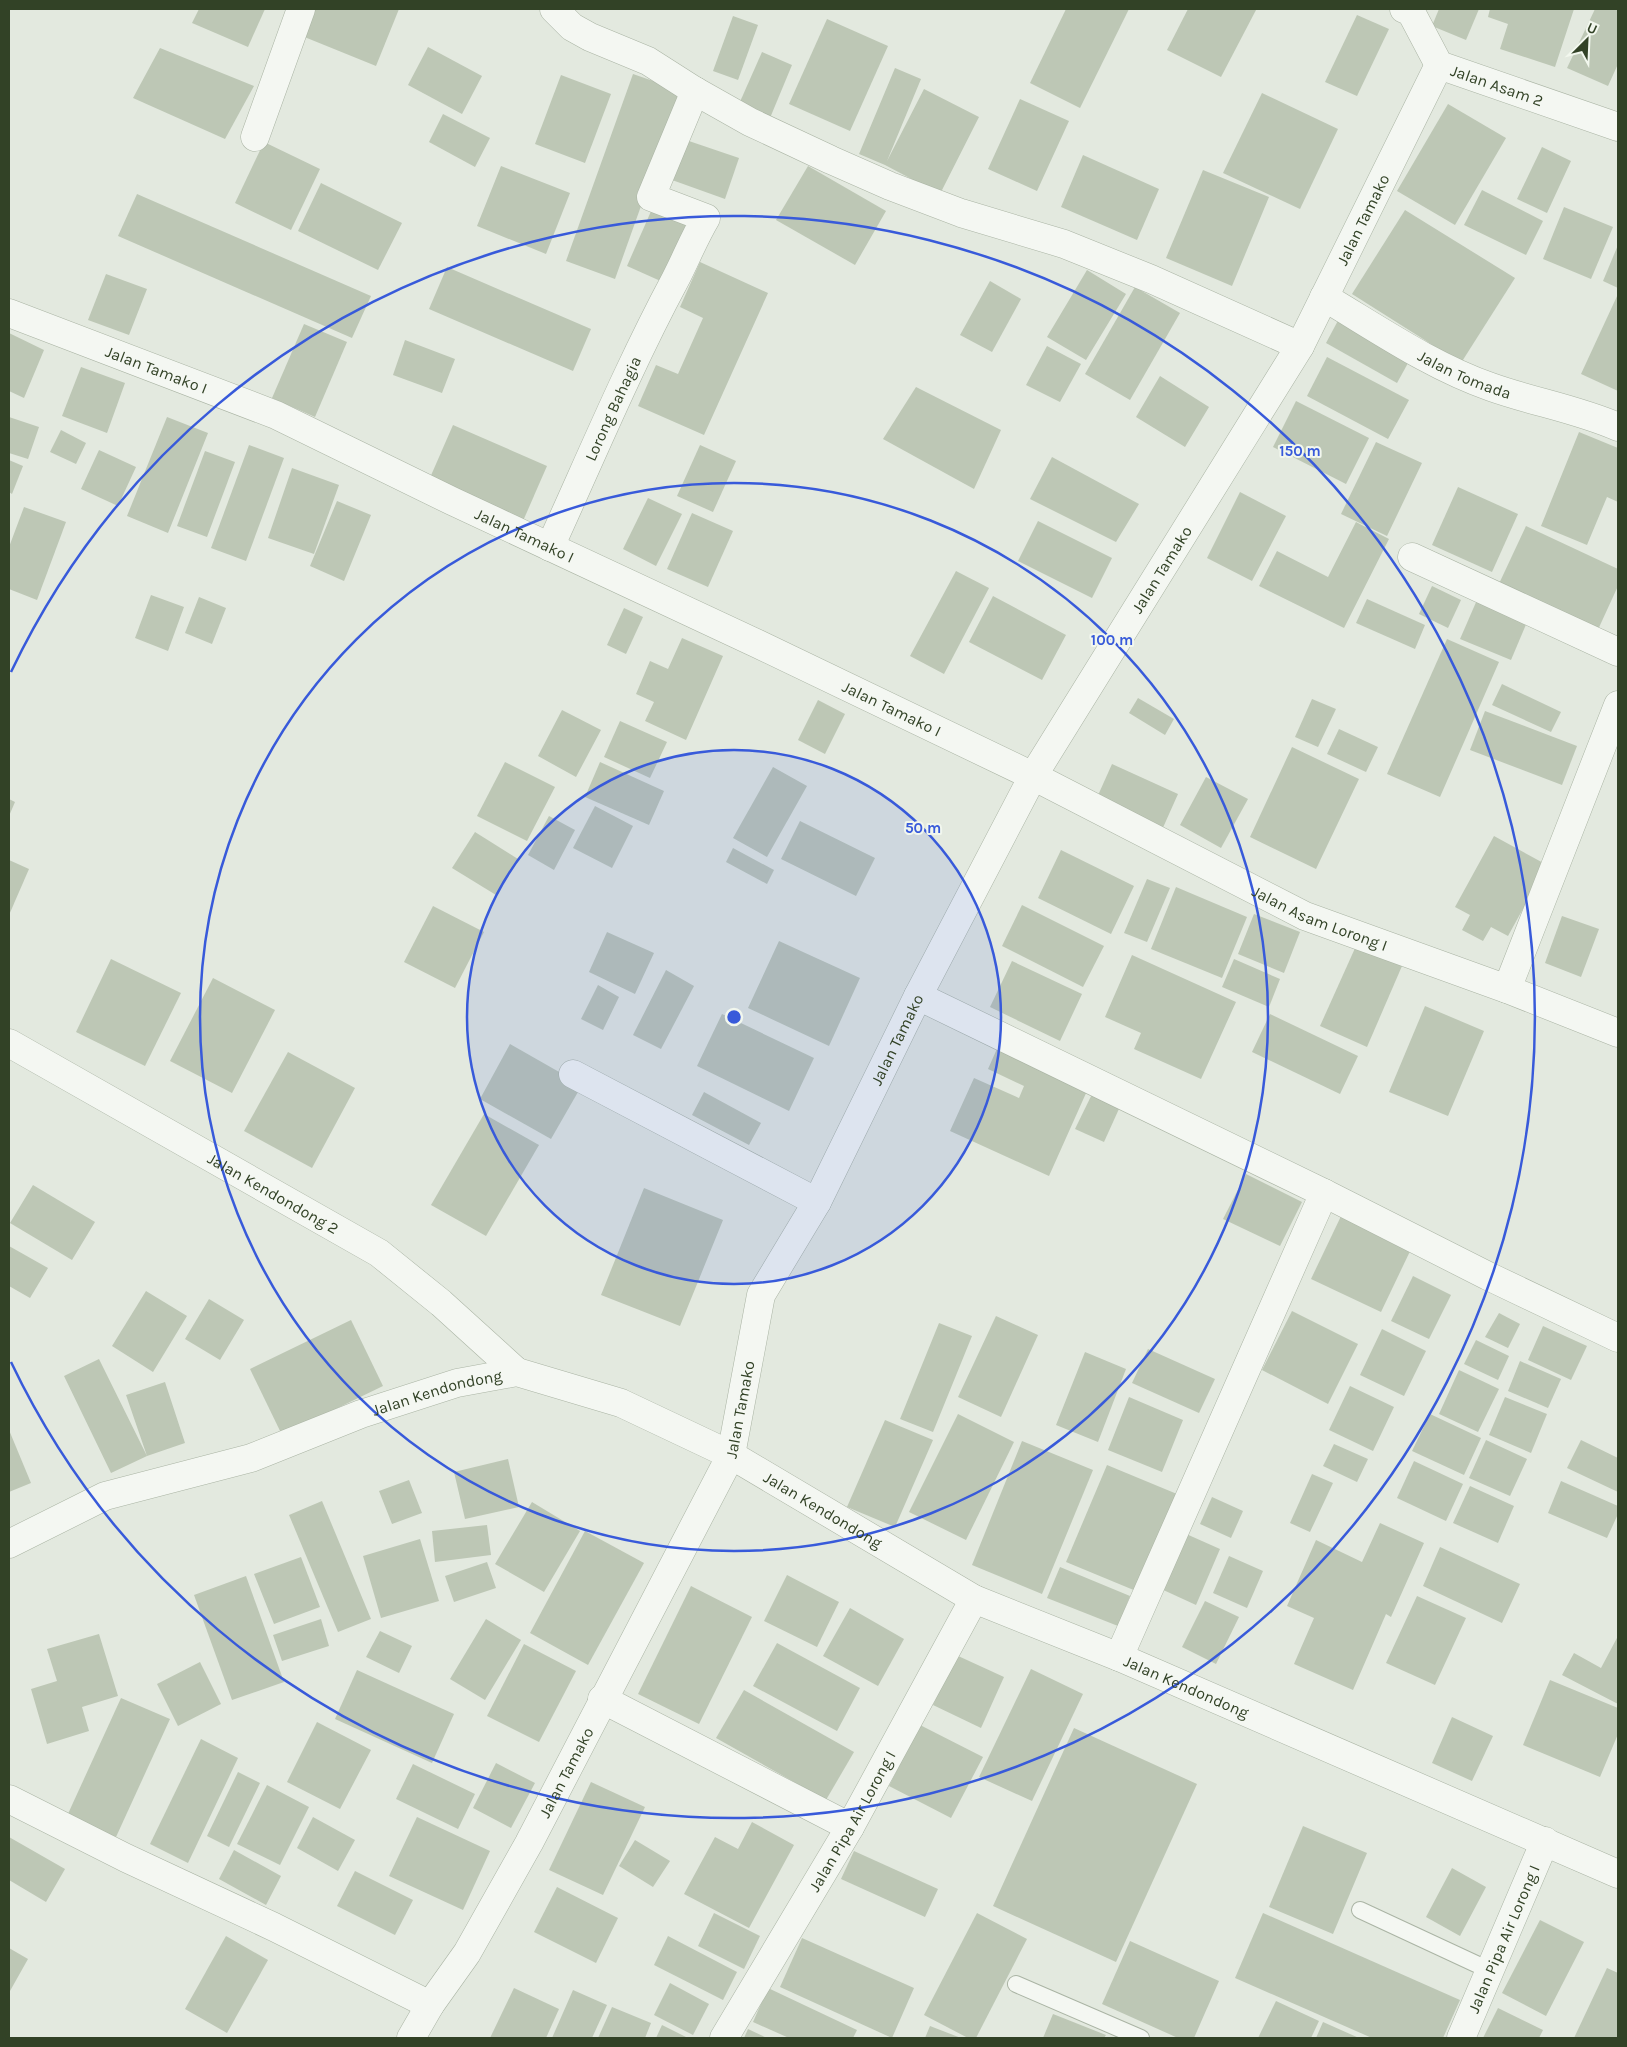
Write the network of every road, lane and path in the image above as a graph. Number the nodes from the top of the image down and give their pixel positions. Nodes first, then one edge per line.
1 (301, 9) edge
2 (554, 9) edge
3 (1409, 10) edge
4 (1439, 65) junction
5 (695, 91) junction
6 (1618, 127) edge
7 (255, 137) dead end
8 (1324, 297) junction
9 (9, 313) edge
10 (1300, 346) junction
11 (1618, 427) edge
12 (550, 547) junction
13 (1412, 557) dead end
14 (1618, 652) edge
15 (1618, 705) edge
16 (1034, 776) junction
17 (1507, 990) junction
18 (918, 996) junction
19 (1618, 1033) edge
20 (9, 1043) edge
21 (572, 1074) dead end
22 (1324, 1193) junction
23 (816, 1202) junction
24 (1618, 1338) edge
25 (517, 1372) junction
26 (731, 1454) junction
27 (9, 1544) edge
28 (974, 1599) junction
29 (1119, 1657) junction
30 (602, 1699) junction
31 (9, 1799) edge
32 (850, 1827) junction
33 (1545, 1841) junction
34 (1618, 1874) edge
35 (1360, 1910) dead end
36 (1489, 1970) junction
37 (1016, 1984) dead end
38 (430, 2005) junction
39 (412, 2038) edge
40 (724, 2038) edge
41 (1141, 2038) edge
42 (1461, 2038) edge

1 - 7 street
2 - 5 street
3 - 4 street, Jalan Asam 2
4 - 6 street, Jalan Asam 2
4 - 8 street, Jalan Tamako
5 - 10 street
5 - 12 street, Lorong Bahagia
8 - 10 street, Jalan Tamako
8 - 11 street, Jalan Tomada
9 - 12 street, Jalan Tamako I
10 - 16 street, Jalan Tamako
12 - 16 street, Jalan Tamako I
13 - 14 street
15 - 17 street
16 - 17 street, Jalan Asam Lorong I
16 - 18 street, Jalan Tamako
17 - 19 street, Jalan Asam Lorong I
18 - 22 street
18 - 23 street, Jalan Tamako
20 - 25 street, Jalan Kendondong 2
21 - 23 street
22 - 24 street
22 - 29 street
23 - 26 street, Jalan Tamako
25 - 26 street, Jalan Kendondong
25 - 27 street, Jalan Kendondong
26 - 28 street, Jalan Kendondong
26 - 30 street, Jalan Tamako
28 - 29 street, Jalan Kendondong
28 - 32 street, Jalan Pipa Air Lorong I
29 - 33 street, Jalan Kendondong
30 - 32 street
30 - 38 street, Jalan Tamako
31 - 38 street
32 - 40 street, Jalan Pipa Air Lorong I
33 - 34 street, Jalan Kendondong
33 - 36 street, Jalan Pipa Air Lorong I
35 - 36 lane
36 - 42 street, Jalan Pipa Air Lorong I
37 - 41 lane
38 - 39 street, Jalan Tamako

